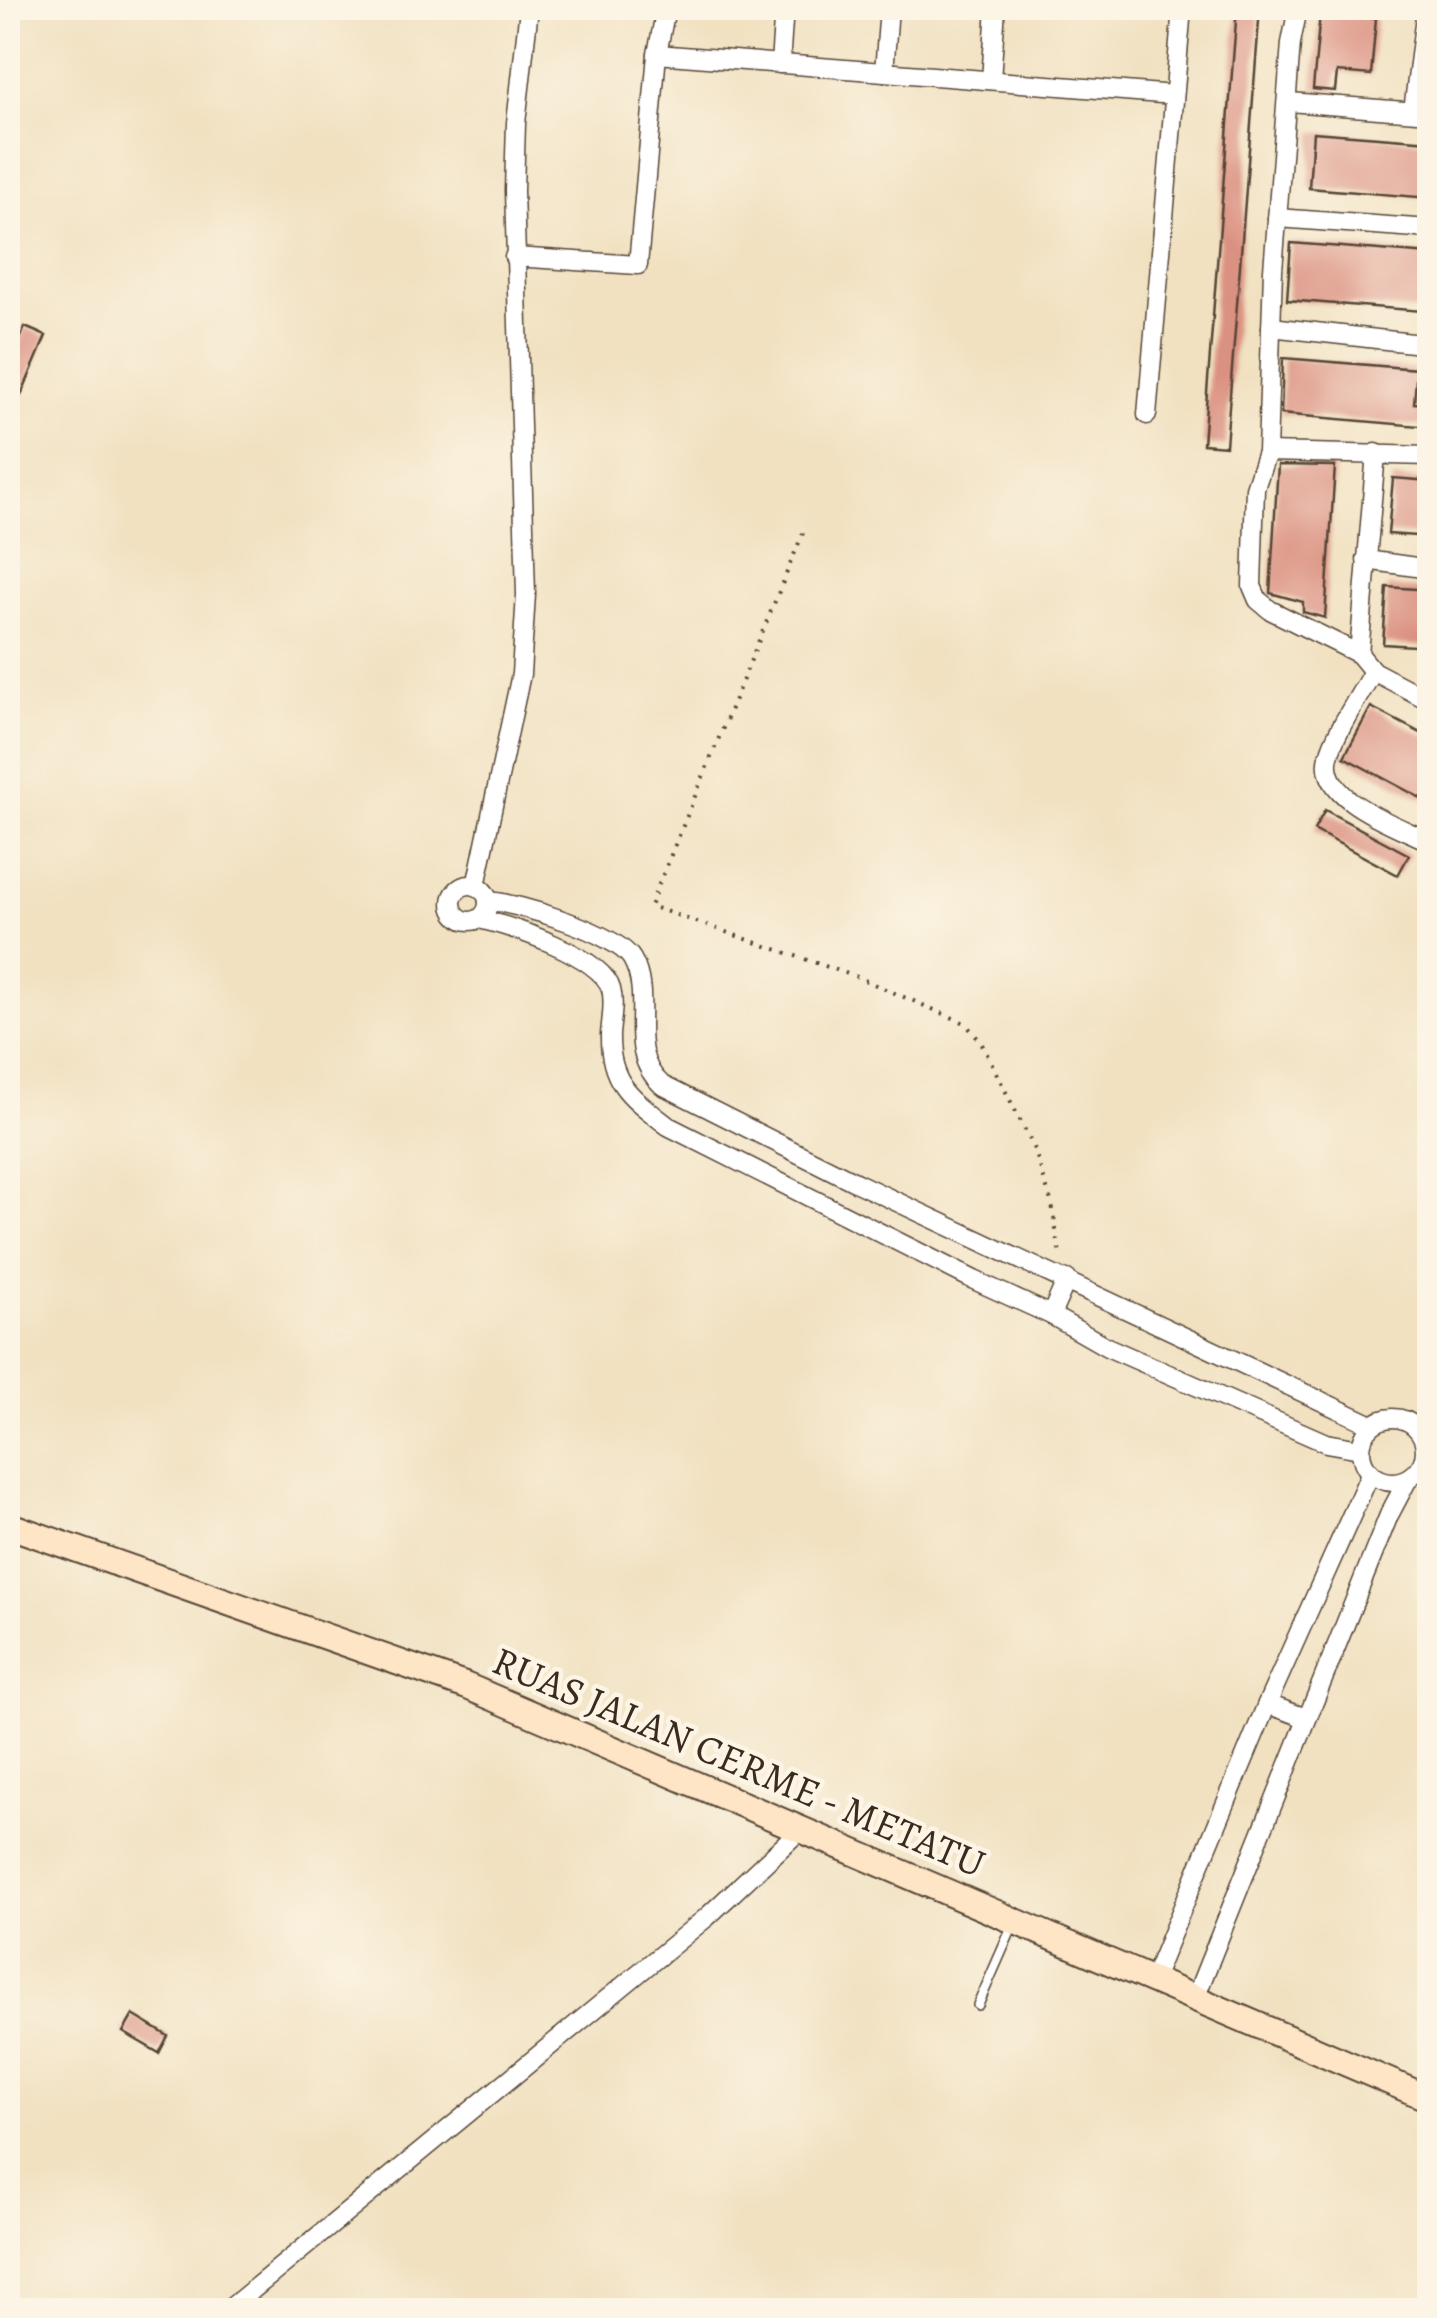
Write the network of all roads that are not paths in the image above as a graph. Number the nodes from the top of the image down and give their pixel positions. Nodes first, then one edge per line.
1 (529, 8) edge
2 (666, 8) edge
3 (784, 8) edge
4 (889, 8) edge
5 (996, 8) edge
6 (1182, 8) edge
7 (1298, 8) edge
8 (1426, 8) edge
9 (656, 54) junction
10 (780, 64) junction
11 (884, 72) junction
12 (990, 80) junction
13 (1174, 95) junction
14 (1289, 102) junction
15 (1421, 112) edge
16 (1277, 218) junction
17 (1430, 229) edge
18 (514, 257) junction
19 (1271, 326) junction
20 (1430, 344) edge
21 (1148, 415) dead end
22 (1266, 452) junction
23 (1376, 453) junction
24 (1430, 456) edge
25 (1366, 560) junction
26 (1430, 569) edge
27 (1359, 654) junction
28 (1373, 671) junction
29 (1402, 684) junction
30 (1430, 686) edge
31 (1430, 701) edge
32 (1430, 842) edge
33 (476, 886) junction
34 (488, 901) junction
35 (479, 919) junction
36 (1067, 1279) junction
37 (1051, 1314) junction
38 (1372, 1425) junction
39 (1360, 1449) junction
40 (1370, 1474) junction
41 (1408, 1480) junction
42 (8, 1525) edge
43 (1267, 1704) junction
44 (1306, 1718) junction
45 (800, 1830) junction
46 (1015, 1921) junction
47 (1153, 1979) junction
48 (1195, 1998) junction
49 (978, 2005) dead end
50 (1430, 2098) edge
51 (228, 2310) edge

1 - 18 street
2 - 9 street
3 - 10 street
4 - 11 street
5 - 12 street
6 - 13 street
7 - 14 street
8 - 15 street
9 - 10 street
9 - 18 street
10 - 11 street
11 - 12 street
12 - 13 street
13 - 21 street
14 - 15 street
14 - 16 street
16 - 17 street
16 - 19 street
18 - 33 street
19 - 20 street
19 - 22 street
22 - 23 street
22 - 27 street
23 - 24 street
23 - 25 street
25 - 26 street
25 - 27 street
27 - 28 street
28 - 29 street
28 - 32 street
29 - 30 street
29 - 31 street
33 - 34 street
33 - 35 street
34 - 35 street
34 - 36 street
35 - 37 street
36 - 37 street
36 - 38 street
37 - 39 street
38 - 39 street
38 - 41 street
39 - 40 street
40 - 41 street
40 - 43 street
41 - 44 street
42 - 45 main road, RUAS JALAN CERME - METATU
43 - 44 street
43 - 47 street
44 - 48 street
45 - 46 main road, RUAS JALAN CERME - METATU
45 - 51 street
46 - 47 main road, RUAS JALAN CERME - METATU
46 - 49 lane
47 - 48 main road, RUAS JALAN CERME - METATU
48 - 50 main road, RUAS JALAN CERME - METATU

